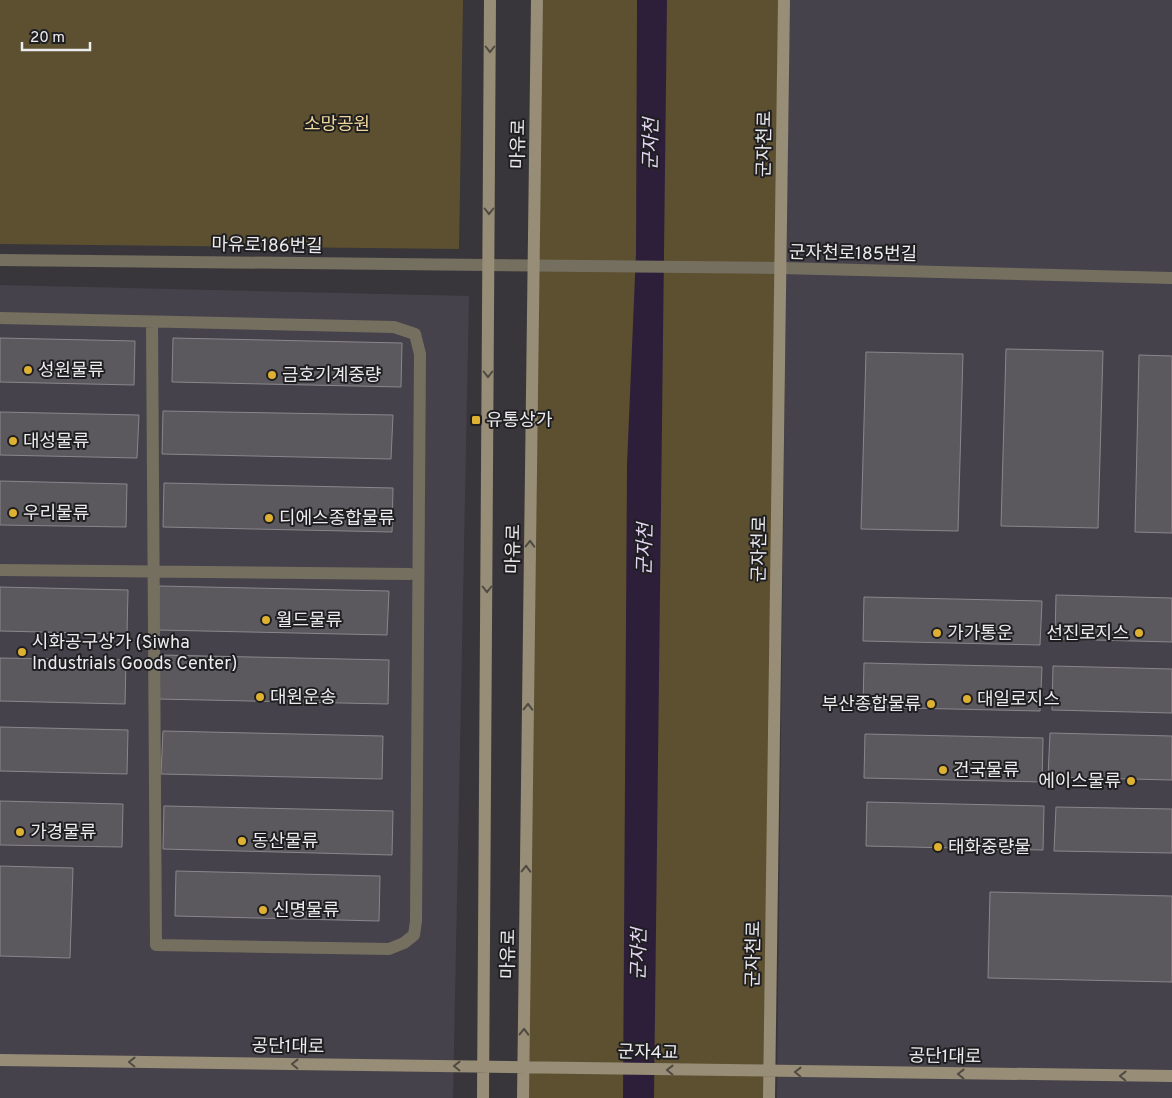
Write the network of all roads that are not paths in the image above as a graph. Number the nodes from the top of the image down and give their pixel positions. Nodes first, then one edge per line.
1 (490, 0) edge
2 (537, 0) edge
3 (784, 0) edge
4 (0, 260) edge
5 (489, 265) junction
6 (534, 266) junction
7 (780, 268) junction
8 (1172, 278) edge
9 (0, 318) edge
10 (152, 322) junction
11 (0, 570) edge
12 (154, 571) junction
13 (410, 574) dead end
14 (0, 1060) edge
15 (484, 1066) junction
16 (524, 1067) junction
17 (576, 1068) joint
18 (719, 1071) joint
19 (769, 1072) junction
20 (1172, 1076) edge
21 (483, 1098) edge
22 (523, 1098) edge
23 (769, 1098) edge

1 -> 5 street, 마유로
2 - 6 street, 마유로
3 - 7 street, 군자천로
4 - 5 street, 마유로186번길
5 - 6 street, 마유로186번길
5 -> 15 street, 마유로
6 - 7 street, 군자천로185번길
16 -> 6 street, 마유로
7 - 8 street, 군자천로185번길
7 - 19 street, 군자천로
9 - 10 street
10 - 12 street
10 - 12 street
11 - 12 street
12 - 13 street
15 -> 14 street, 공단1대로
15 - 16 street, 공단1대로
15 - 21 street, 마유로
16 - 17 street, 공단1대로
16 - 22 street, 마유로
18 -> 17 street, 군자4교
18 - 19 street, 공단1대로
20 -> 19 street, 공단1대로
19 - 23 street, 군자천로

